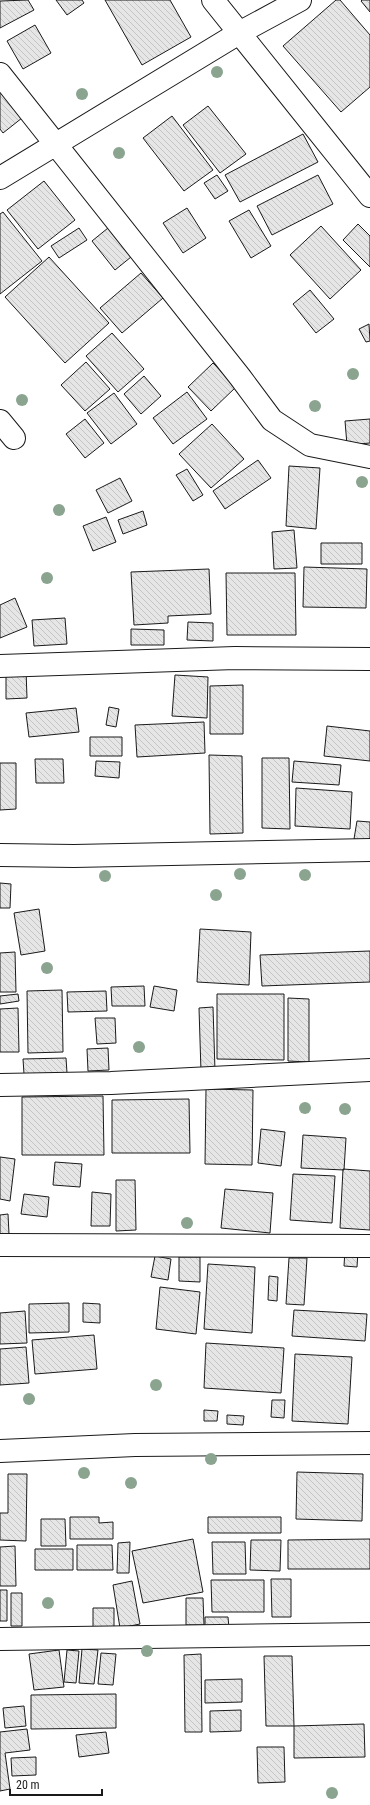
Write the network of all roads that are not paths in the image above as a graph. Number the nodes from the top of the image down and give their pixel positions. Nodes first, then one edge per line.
1 (213, 0) edge
2 (300, 0) edge
3 (239, 33) junction
4 (0, 74) edge
5 (56, 143) junction
6 (0, 178) edge
7 (370, 196) edge
8 (0, 421) edge
9 (14, 438) dead end
10 (370, 457) edge
11 (370, 659) edge
12 (0, 666) edge
13 (370, 850) edge
14 (0, 855) edge
15 (370, 1070) edge
16 (0, 1085) edge
17 (0, 1245) edge
18 (370, 1246) edge
19 (370, 1443) edge
20 (0, 1451) edge
21 (370, 1634) edge
22 (0, 1639) edge

1 - 3 street
2 - 3 street
3 - 5 street
3 - 7 street
4 - 5 street
5 - 6 street
5 - 10 street
8 - 9 street
11 - 12 street
13 - 14 street
15 - 16 street
17 - 18 street
19 - 20 street
21 - 22 street

